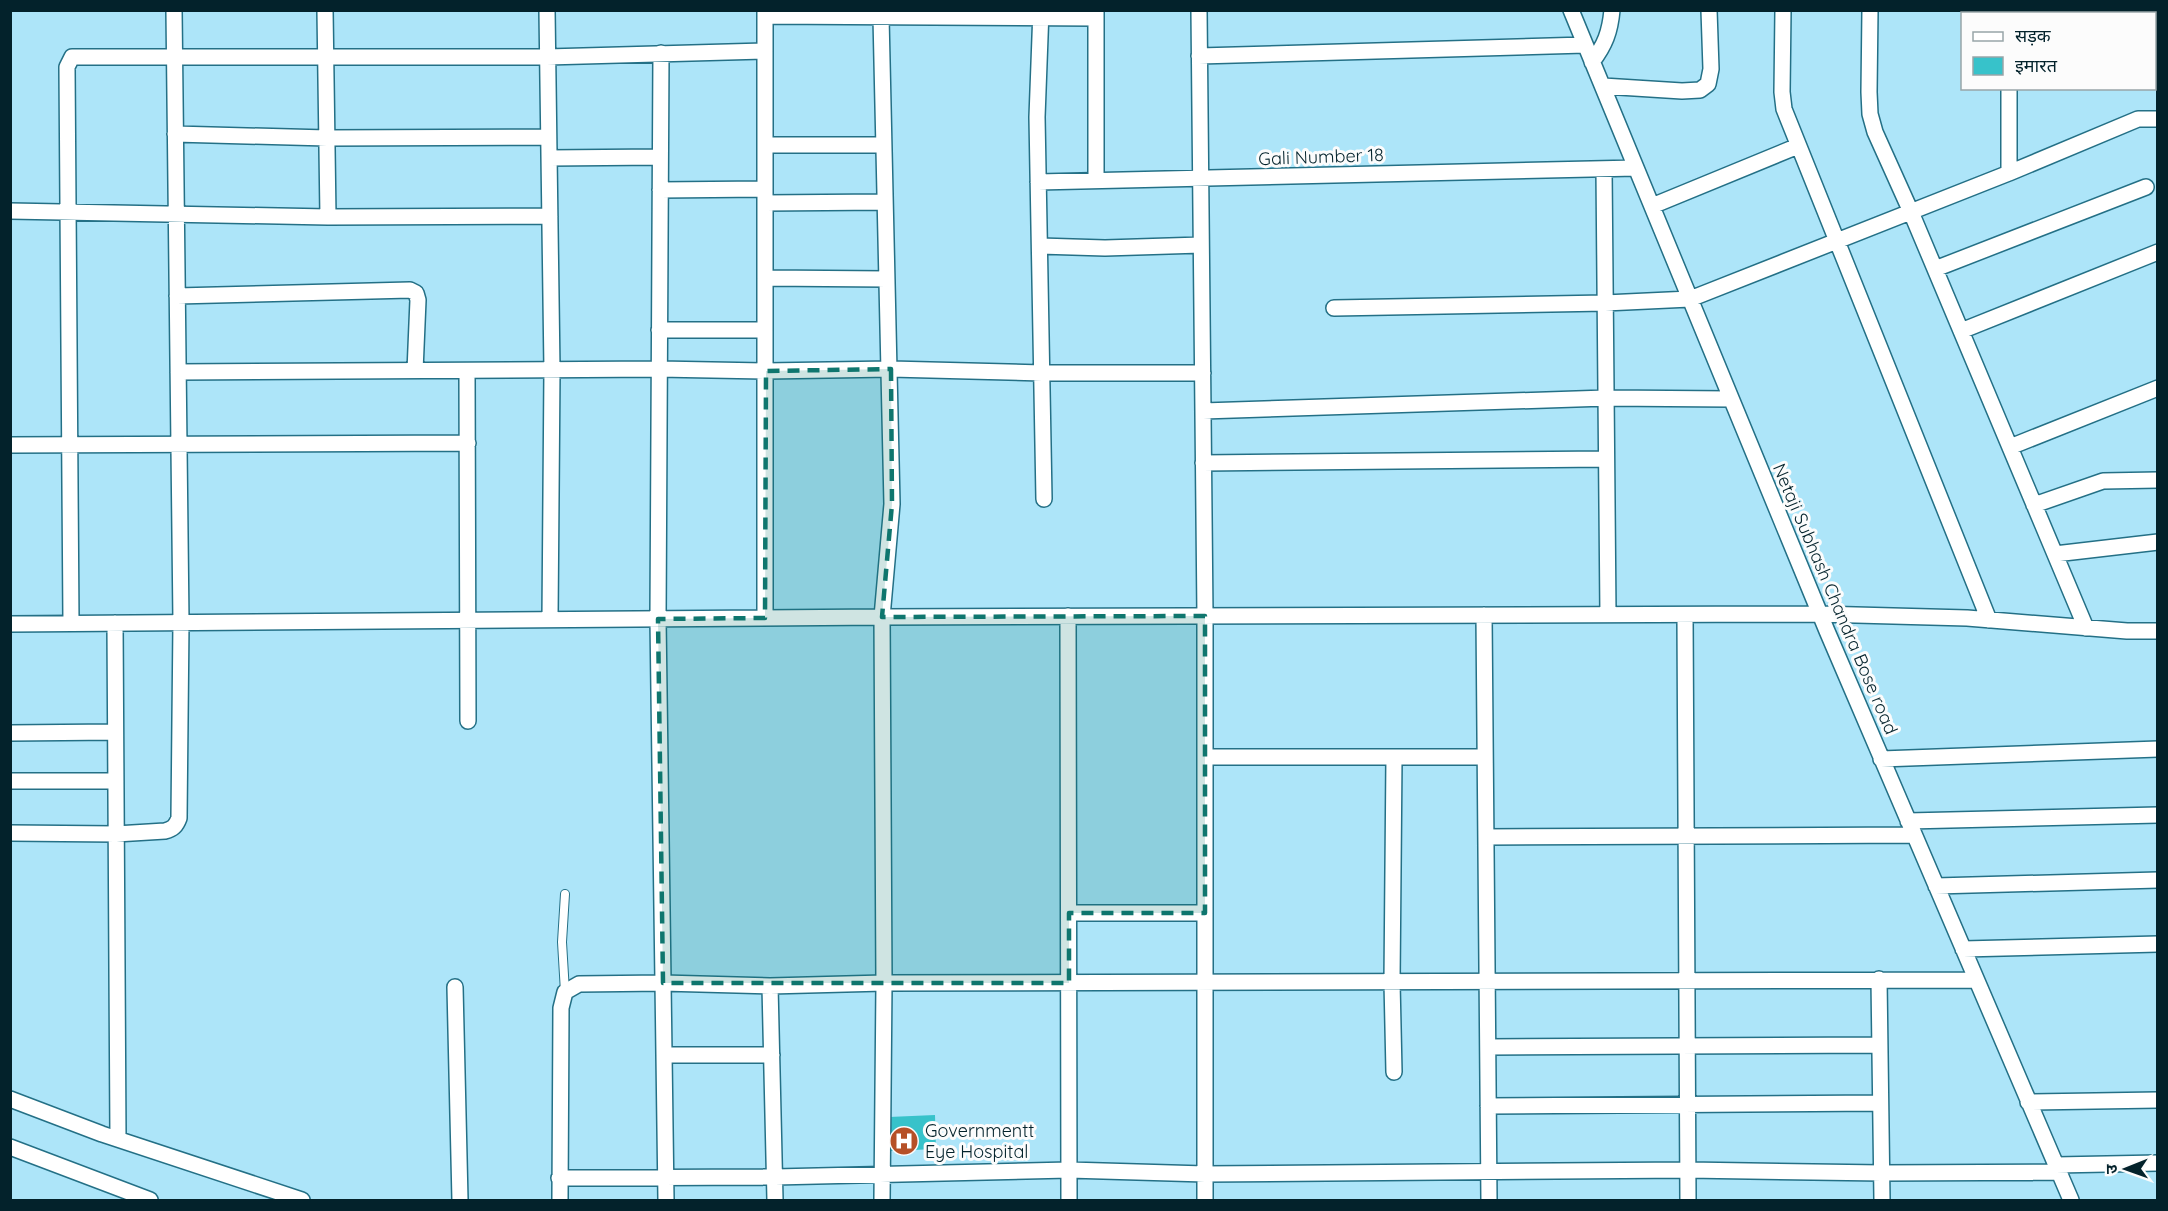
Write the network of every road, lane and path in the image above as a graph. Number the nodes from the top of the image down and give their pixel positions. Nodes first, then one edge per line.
1 (174, 10) edge
2 (325, 10) edge
3 (547, 10) edge
4 (1199, 10) edge
5 (1571, 10) edge
6 (1612, 10) edge
7 (1709, 10) edge
8 (1783, 10) edge
9 (1870, 10) edge
10 (765, 13) edge
11 (845, 14) edge
12 (908, 14) edge
13 (1041, 14) edge
14 (1096, 14) edge
15 (881, 17) junction
16 (1585, 45) junction
17 (765, 51) junction
18 (661, 53) junction
19 (1199, 56) junction
20 (547, 57) junction
21 (174, 58) junction
22 (325, 58) junction
23 (1592, 62) junction
24 (1602, 86) junction
25 (2009, 90) edge
26 (2157, 119) edge
27 (175, 134) junction
28 (548, 137) junction
29 (327, 138) junction
30 (765, 145) junction
31 (884, 145) junction
32 (1798, 146) junction
33 (660, 157) junction
34 (549, 158) junction
35 (1636, 168) junction
36 (1604, 169) junction
37 (2008, 173) junction
38 (1201, 180) junction
39 (1096, 181) junction
40 (1038, 182) junction
41 (2146, 186) dead end
42 (660, 190) junction
43 (765, 196) junction
44 (884, 202) junction
45 (1652, 206) junction
46 (10, 211) edge
47 (68, 212) junction
48 (1911, 212) junction
49 (176, 215) junction
50 (550, 216) junction
51 (328, 217) junction
52 (1836, 241) junction
53 (1201, 245) junction
54 (1040, 246) junction
55 (2157, 252) edge
56 (1935, 269) junction
57 (765, 278) junction
58 (886, 279) junction
59 (177, 296) junction
60 (1690, 299) junction
61 (1605, 303) junction
62 (1334, 308) dead end
63 (659, 330) junction
64 (765, 330) junction
65 (1961, 331) junction
66 (659, 369) junction
67 (891, 369) junction
68 (552, 370) junction
69 (415, 371) junction
70 (467, 371) junction
71 (766, 371) junction
72 (178, 372) junction
73 (1042, 373) junction
74 (1203, 373) junction
75 (2157, 388) edge
76 (1606, 398) junction
77 (1731, 399) junction
78 (1203, 411) junction
79 (179, 443) junction
80 (468, 443) junction
81 (69, 444) junction
82 (10, 445) edge
83 (2010, 447) junction
84 (1606, 459) junction
85 (1203, 463) junction
86 (2157, 480) edge
87 (1044, 499) dead end
88 (2034, 505) junction
89 (2157, 542) edge
90 (2055, 554) junction
91 (1819, 614) junction
92 (1484, 615) junction
93 (1608, 615) junction
94 (1685, 615) junction
95 (1068, 616) junction
96 (1205, 616) junction
97 (882, 617) junction
98 (765, 618) junction
99 (550, 619) junction
100 (658, 619) junction
101 (468, 620) junction
102 (1989, 620) junction
103 (181, 622) junction
104 (71, 623) junction
105 (115, 623) junction
106 (10, 624) edge
107 (2086, 628) junction
108 (2157, 631) edge
109 (468, 721) dead end
110 (116, 732) junction
111 (10, 733) edge
112 (2157, 748) edge
113 (1205, 757) junction
114 (1394, 757) junction
115 (1485, 757) junction
116 (1881, 759) junction
117 (10, 781) edge
118 (116, 781) junction
119 (2157, 814) edge
120 (1911, 828) junction
121 (10, 833) edge
122 (116, 834) junction
123 (1686, 835) junction
124 (1486, 837) junction
125 (2157, 880) edge
126 (1936, 886) junction
127 (564, 894) dead end
128 (1069, 913) junction
129 (1205, 913) junction
130 (2157, 944) edge
131 (1963, 949) junction
132 (1878, 979) junction
133 (1687, 980) junction
134 (1976, 980) junction
135 (1392, 981) junction
136 (1487, 981) junction
137 (1205, 982) junction
138 (663, 983) junction
139 (884, 983) junction
140 (1069, 983) junction
141 (770, 986) junction
142 (454, 987) dead end
143 (565, 992) junction
144 (1880, 1045) junction
145 (1688, 1046) junction
146 (1488, 1047) junction
147 (772, 1054) junction
148 (664, 1055) junction
149 (1394, 1072) dead end
150 (10, 1099) edge
151 (2157, 1100) edge
152 (2028, 1102) junction
153 (1880, 1103) junction
154 (1688, 1105) junction
155 (1488, 1106) junction
156 (118, 1139) junction
157 (10, 1147) edge
158 (2157, 1163) edge
159 (2057, 1168) junction
160 (1069, 1170) junction
161 (1688, 1170) junction
162 (1489, 1171) junction
163 (1882, 1173) junction
164 (1205, 1174) junction
165 (881, 1175) junction
166 (775, 1177) junction
167 (559, 1178) junction
168 (665, 1179) junction
169 (150, 1200) edge
170 (302, 1200) edge
171 (460, 1200) edge
172 (560, 1200) edge
173 (666, 1200) edge
174 (774, 1200) edge
175 (882, 1200) edge
176 (1069, 1200) edge
177 (1205, 1200) edge
178 (1489, 1200) edge
179 (1688, 1200) edge
180 (1882, 1200) edge
181 (2071, 1200) edge

1 - 21 street
2 - 22 street
3 - 20 street
4 - 19 street
5 - 16 street, Netaji Subhash Chandra Bose road
6 - 23 street
7 - 24 street
8 - 32 street
9 - 48 street
10 - 11 street
10 - 17 street
11 - 15 street
12 - 13 street
12 - 15 street
13 - 14 street
13 - 40 street
14 - 39 street
15 - 31 street
16 - 19 street
16 - 23 street, Netaji Subhash Chandra Bose road
17 - 18 street
17 - 30 street
18 - 20 street
18 - 33 street
19 - 38 street
20 - 22 street
20 - 28 street
21 - 22 street
21 - 27 street
21 - 47 street
22 - 29 street
23 - 24 street, Netaji Subhash Chandra Bose road
24 - 35 street, Netaji Subhash Chandra Bose road
25 - 37 street
26 - 37 street
27 - 29 street
27 - 49 street
28 - 29 street
28 - 34 street
29 - 51 street
30 - 31 street
30 - 43 street
31 - 44 street
32 - 45 street
32 - 52 street
33 - 34 street
33 - 42 street
34 - 50 street
35 - 36 street, Gali Number 18
35 - 45 street, Netaji Subhash Chandra Bose road
36 - 38 street, Gali Number 18
36 - 61 street
37 - 48 street
38 - 39 street, Gali Number 18
38 - 53 street
39 - 40 street, Gali Number 18
40 - 54 street
41 - 56 street
42 - 43 street
42 - 63 street
43 - 44 street
43 - 57 street
44 - 58 street
45 - 60 street, Netaji Subhash Chandra Bose road
46 - 47 street
47 - 49 street
47 - 81 street
48 - 52 street
48 - 56 street
49 - 51 street
49 - 59 street
50 - 51 street
50 - 68 street
52 - 60 street
52 - 102 street
53 - 54 street
53 - 74 street
54 - 73 street
55 - 65 street
56 - 65 street
57 - 58 street
57 - 64 street
58 - 67 street
59 - 69 street
59 - 72 street
60 - 61 street
60 - 77 street, Netaji Subhash Chandra Bose road
61 - 62 street
61 - 76 street
63 - 64 street
63 - 66 street
64 - 71 street
65 - 83 street
66 - 68 street
66 - 71 street
66 - 100 street
67 - 71 street
67 - 73 street
67 - 97 street
68 - 70 street
68 - 99 street
69 - 70 street
69 - 72 street
70 - 80 street
71 - 98 street
72 - 79 street
73 - 74 street
73 - 87 street
74 - 78 street
75 - 83 street
76 - 77 street
76 - 78 street
76 - 84 street
77 - 91 street, Netaji Subhash Chandra Bose road
78 - 85 street
79 - 80 street
79 - 81 street
79 - 103 street
80 - 101 street
81 - 82 street
81 - 104 street
83 - 88 street
84 - 85 street
84 - 93 street
85 - 96 street
86 - 88 street
88 - 90 street
89 - 90 street
90 - 107 street
91 - 94 street
91 - 102 street
91 - 116 street, Netaji Subhash Chandra Bose road
92 - 93 street
92 - 96 street
92 - 115 street
93 - 94 street
94 - 123 street
95 - 96 street
95 - 97 street
95 - 128 street
96 - 113 street
97 - 98 street
97 - 139 street
98 - 100 street
99 - 100 street
99 - 101 street
100 - 138 street
101 - 103 street
101 - 109 street
102 - 107 street
103 - 105 street
103 - 122 street
104 - 105 street
104 - 106 street
105 - 110 street
107 - 108 street
110 - 111 street
110 - 118 street
112 - 116 street
113 - 114 street
113 - 129 street
114 - 115 street
114 - 135 street
115 - 124 street
116 - 120 street, Netaji Subhash Chandra Bose road
117 - 118 street
118 - 122 street
119 - 120 street
120 - 123 street
120 - 126 street, Netaji Subhash Chandra Bose road
121 - 122 street
122 - 156 street
123 - 124 street
123 - 133 street
124 - 136 street
125 - 126 street
126 - 131 street, Netaji Subhash Chandra Bose road
127 - 143 lane
128 - 129 street
128 - 140 street
129 - 137 street
130 - 131 street
131 - 134 street, Netaji Subhash Chandra Bose road
132 - 133 street
132 - 134 street
132 - 144 street
133 - 136 street
133 - 145 street
134 - 152 street, Netaji Subhash Chandra Bose road
135 - 136 street
135 - 137 street
135 - 149 street
136 - 146 street
137 - 140 street
137 - 164 street
138 - 141 street
138 - 143 street
138 - 148 street
139 - 140 street
139 - 141 street
139 - 165 street
140 - 160 street
141 - 147 street
142 - 171 street
143 - 167 street
144 - 145 street
144 - 153 street
145 - 146 street
145 - 154 street
146 - 155 street
147 - 148 street
147 - 166 street
148 - 168 street
150 - 156 street
151 - 152 street
152 - 159 street, Netaji Subhash Chandra Bose road
153 - 154 street
153 - 163 street
154 - 155 street
154 - 161 street
155 - 162 street
156 - 170 street
157 - 169 street
158 - 159 street
159 - 163 street
159 - 181 street, Netaji Subhash Chandra Bose road
160 - 164 street
160 - 165 street
160 - 176 street
161 - 162 street
161 - 163 street
161 - 179 street
162 - 164 street
162 - 178 street
163 - 180 street
164 - 177 street
165 - 166 street
165 - 175 street
166 - 168 street
166 - 174 street
167 - 168 street
167 - 172 street
168 - 173 street

